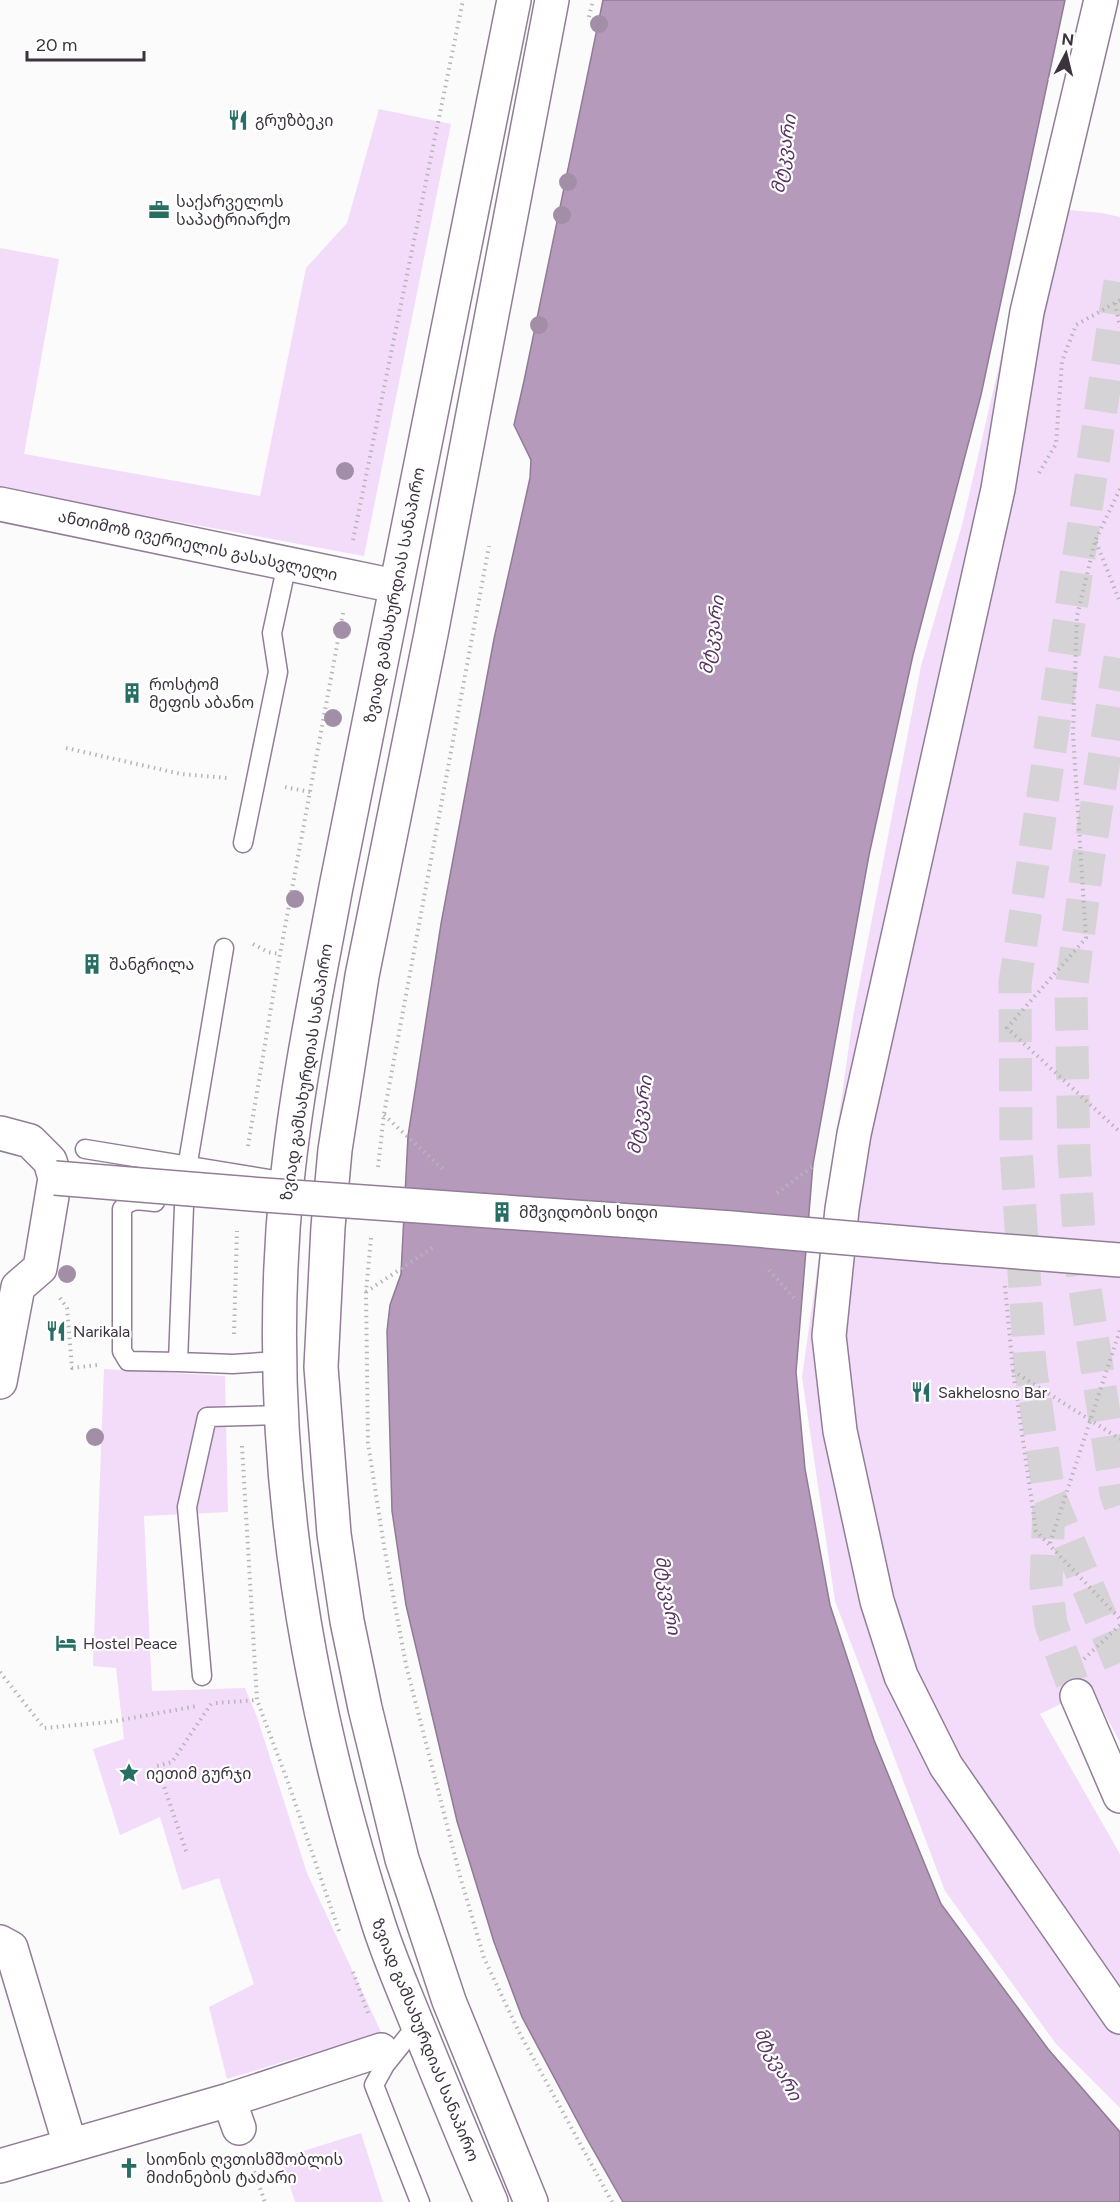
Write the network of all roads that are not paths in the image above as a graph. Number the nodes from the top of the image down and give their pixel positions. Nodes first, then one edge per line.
1 (513, 0) edge
2 (552, 0) edge
3 (1101, 0) edge
4 (0, 504) edge
5 (287, 564) junction
6 (395, 586) junction
7 (243, 843) dead end
8 (224, 948) dead end
9 (0, 1133) edge
10 (85, 1149) dead end
11 (187, 1164) junction
12 (55, 1178) junction
13 (287, 1182) junction
14 (184, 1204) junction
15 (1120, 1260) edge
16 (279, 1361) junction
17 (178, 1362) junction
18 (0, 1382) edge
19 (281, 1415) junction
20 (202, 1676) dead end
21 (1077, 1681) tunnel mouth
22 (1120, 1796) edge
23 (0, 1942) edge
24 (1120, 2017) edge
25 (417, 2025) junction
26 (381, 2050) dead end
27 (70, 2145) junction
28 (0, 2166) edge
29 (420, 2202) edge
30 (491, 2202) edge
31 (531, 2202) edge

1 - 6 main road, ზვიად გამსახურდიას სანაპირო
2 - 31 main road
3 - 24 main road
4 - 5 main road, ანთიმოზ ივერიელის გასასვლელი
5 - 6 main road, ანთიმოზ ივერიელის გასასვლელი
5 - 7 lane
6 - 13 main road, ზვიად გამსახურდიას სანაპირო
8 - 11 lane
9 - 12 main road
10 - 11 lane
11 - 13 lane
11 - 14 lane
12 - 15 main road, bridge
12 - 18 main road
13 - 16 main road, ზვიად გამსახურდიას სანაპირო
14 - 17 lane
14 - 17 lane
16 - 17 lane
16 - 19 main road, ზვიად გამსახურდიას სანაპირო
19 - 20 lane
19 - 25 main road, ზვიად გამსახურდიას სანაპირო
21 - 22 main road
23 - 27 main road
25 - 29 lane
25 - 30 main road, ზვიად გამსახურდიას სანაპირო
26 - 27 main road
27 - 28 main road

